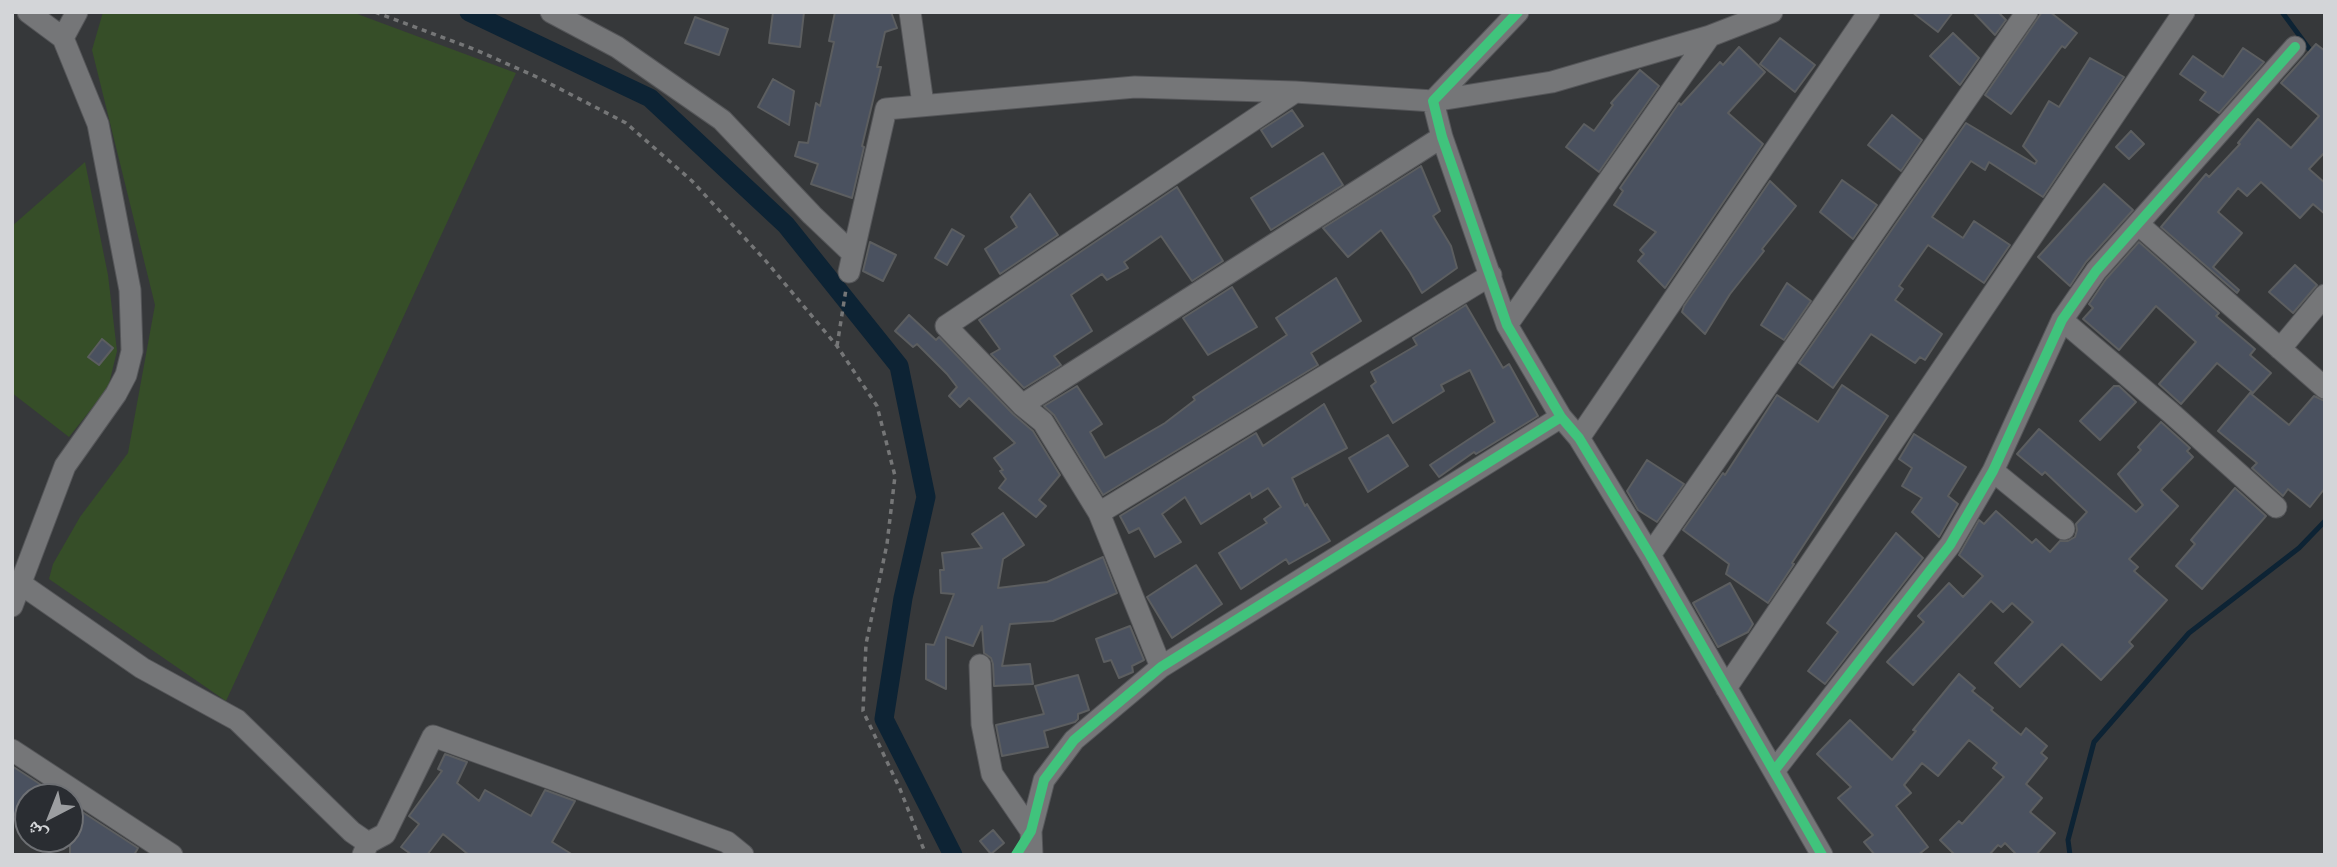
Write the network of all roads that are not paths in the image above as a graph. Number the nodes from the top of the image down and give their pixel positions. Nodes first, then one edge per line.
1 (28, 12) edge
2 (78, 12) edge
3 (551, 12) edge
4 (909, 12) edge
5 (1520, 12) edge
6 (1772, 12) edge
7 (1869, 12) edge
8 (2027, 12) edge
9 (2184, 12) edge
10 (1710, 36) junction
11 (63, 38) junction
12 (2295, 47) dead end
13 (1295, 92) junction
14 (1433, 101) junction
15 (923, 104) junction
16 (1442, 137) junction
17 (2138, 224) junction
18 (1491, 275) junction
19 (2325, 295) edge
20 (2062, 320) junction
21 (1507, 325) junction
22 (2280, 349) junction
23 (2325, 388) edge
24 (1023, 405) junction
25 (1561, 417) junction
26 (1579, 438) junction
27 (1993, 471) junction
28 (2276, 507) dead end
29 (1099, 513) junction
30 (2063, 529) dead end
31 (1650, 555) junction
32 (21, 584) junction
33 (12, 606) edge
34 (980, 665) dead end
35 (1161, 667) junction
36 (1726, 688) junction
37 (12, 750) edge
38 (1774, 771) junction
39 (1031, 831) junction
40 (365, 849) edge
41 (730, 850) edge
42 (172, 855) edge
43 (1016, 855) edge
44 (1032, 855) edge
45 (1822, 855) edge

1 - 11 street
2 - 11 street
3 - 15 street
4 - 15 street
5 - 14 street
6 - 10 street
7 - 26 street
8 - 31 street
9 - 36 street
10 - 14 street
10 - 21 street
11 - 32 street
12 - 17 street
13 - 14 street
13 - 15 street
13 - 24 street
14 - 16 street
16 - 18 street
16 - 24 street
17 - 20 street
17 - 22 street
18 - 21 street
18 - 29 street
19 - 22 street
20 - 27 street
20 - 28 street
21 - 25 street
22 - 23 street
24 - 29 street
25 - 26 street
25 - 35 street
26 - 31 street
27 - 30 street
27 - 38 street
29 - 35 street
31 - 36 street
32 - 33 street
32 - 40 street
34 - 39 street
35 - 39 street
36 - 38 street
37 - 42 street
38 - 45 street
39 - 43 street
39 - 44 street
40 - 41 street

